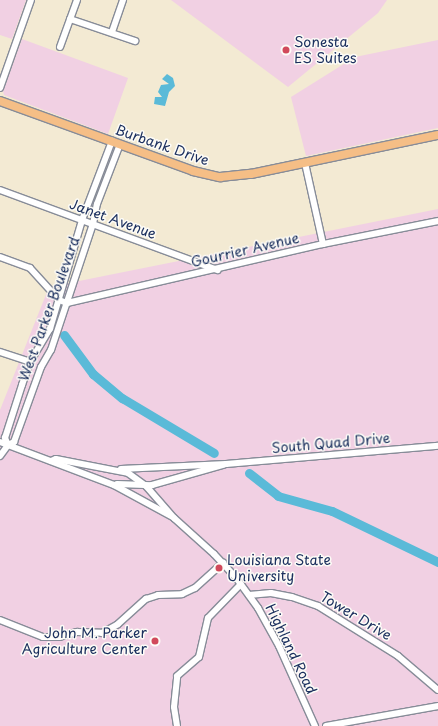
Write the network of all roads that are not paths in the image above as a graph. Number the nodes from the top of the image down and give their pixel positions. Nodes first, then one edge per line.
1 (31, 0) edge
2 (77, 0) edge
3 (123, 0) edge
4 (70, 19) junction
5 (112, 32) junction
6 (135, 41) dead end
7 (60, 47) dead end
8 (0, 88) edge
9 (0, 101) edge
10 (438, 134) edge
11 (116, 143) junction
12 (305, 163) junction
13 (0, 190) edge
14 (82, 220) junction
15 (438, 221) edge
16 (93, 224) junction
17 (323, 244) junction
18 (0, 257) edge
19 (218, 270) junction
20 (59, 300) junction
21 (67, 303) junction
22 (0, 352) edge
23 (30, 362) junction
24 (0, 442) edge
25 (8, 445) junction
26 (438, 446) edge
27 (0, 456) edge
28 (51, 461) junction
29 (226, 464) junction
30 (116, 469) junction
31 (114, 485) junction
32 (146, 486) junction
33 (174, 518) junction
34 (223, 563) junction
35 (241, 584) junction
36 (249, 595) junction
37 (0, 620) edge
38 (438, 690) edge
39 (438, 706) edge
40 (176, 726) edge
41 (315, 726) edge
42 (326, 726) edge

1 - 8 street
2 - 4 street
3 - 5 street
4 - 5 street
4 - 7 street
5 - 6 street
9 - 11 main road, Burbank Drive
10 - 12 main road, Burbank Drive
11 - 12 main road, Burbank Drive
11 - 14 street, West Parker Boulevard
11 - 16 street, West Parker Boulevard
12 - 17 street
13 - 14 street, Janet Avenue
14 - 16 street, Janet Avenue
14 - 20 street, West Parker Boulevard
15 - 17 street, Gourrier Avenue
16 - 19 street, Janet Avenue
16 - 21 street, West Parker Boulevard
17 - 19 street, Gourrier Avenue
18 - 20 street
19 - 21 street, Gourrier Avenue
20 - 21 street
20 - 23 street, West Parker Boulevard
21 - 25 street, West Parker Boulevard
22 - 23 street
23 - 25 street, West Parker Boulevard
24 - 25 street, Highland Road
25 - 27 street
25 - 28 street, Highland Road
26 - 29 street, South Quad Drive
28 - 30 street, Highland Road
28 - 31 street, Highland Road
29 - 30 street, South Quad Drive
29 - 32 street, South Quad Drive
30 - 32 street, Highland Road
31 - 32 street, South Quad Drive
31 - 33 street, Highland Road
32 - 33 street, Highland Road
33 - 34 street, Highland Road
34 - 35 street, Highland Road
34 - 37 street
35 - 36 street, Highland Road
35 - 40 street
36 - 38 street, Tower Drive
36 - 41 street, Highland Road
39 - 42 street

